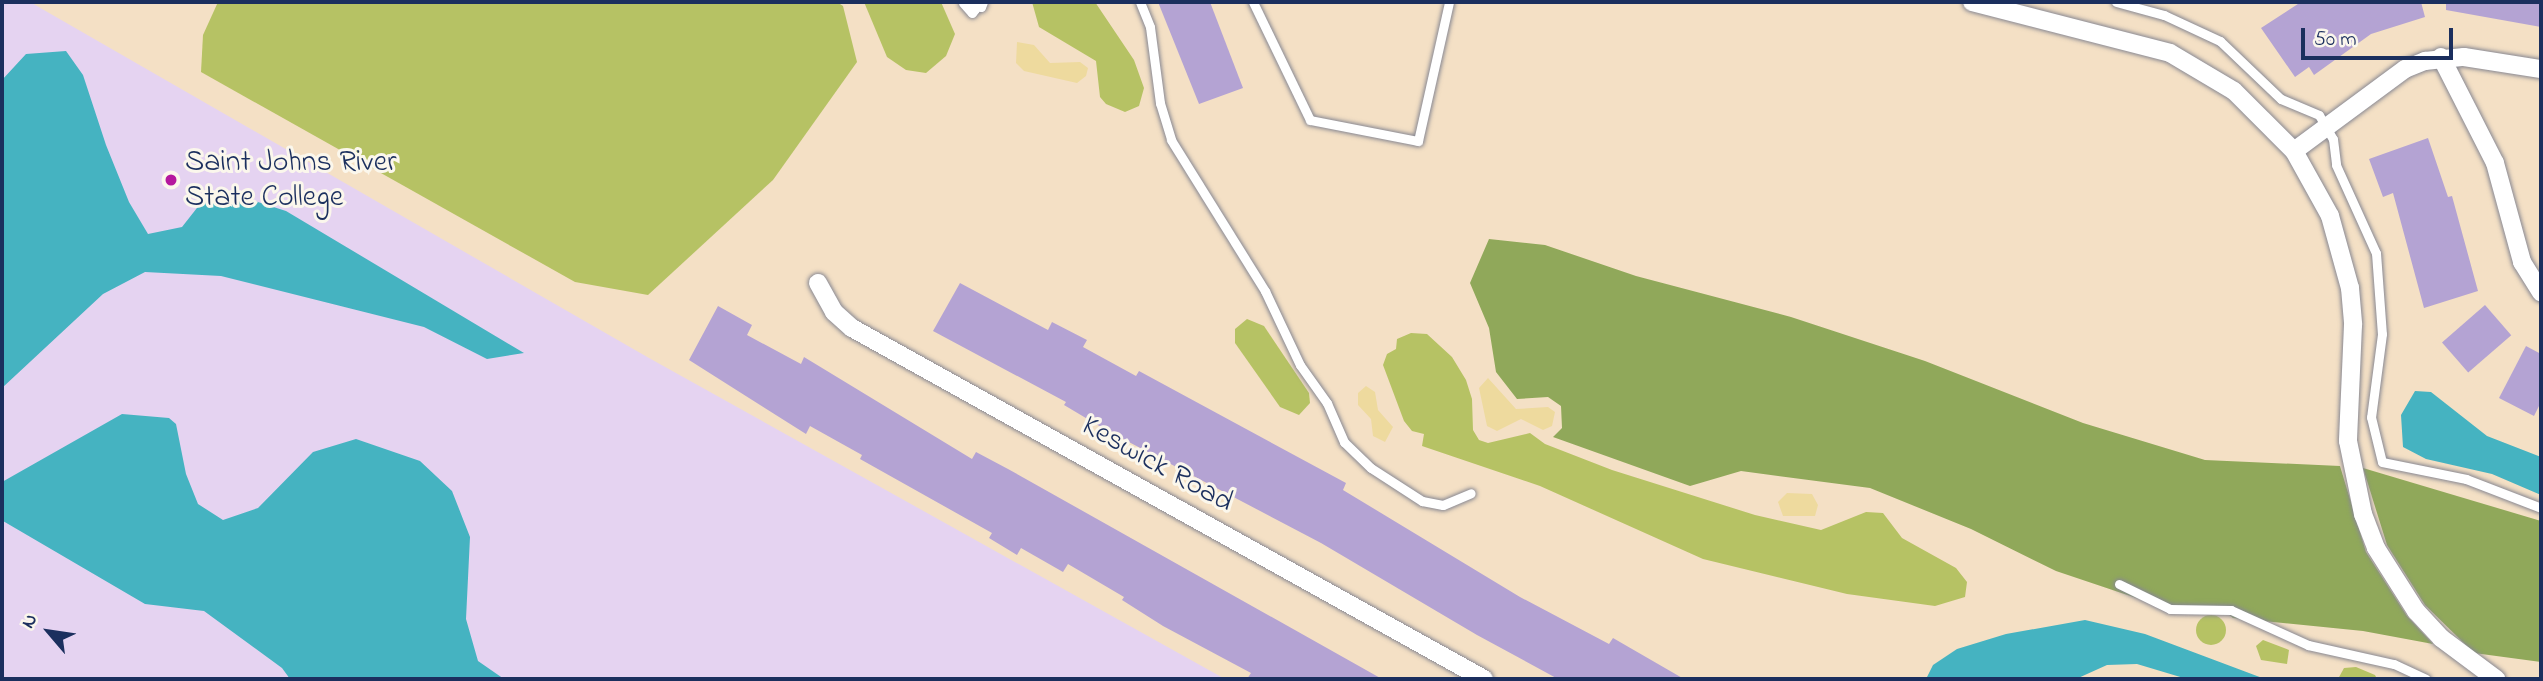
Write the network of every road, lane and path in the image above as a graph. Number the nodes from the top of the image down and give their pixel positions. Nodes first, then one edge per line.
1 (977, 2) edge
2 (983, 2) edge
3 (1140, 2) edge
4 (1253, 2) edge
5 (1449, 2) edge
6 (1972, 2) edge
7 (2116, 2) edge
8 (2441, 57) junction
9 (2541, 69) edge
10 (2326, 127) junction
11 (2294, 151) junction
12 (818, 283) dead end
13 (2541, 292) edge
14 (1471, 493) dead end
15 (2541, 508) edge
16 (2119, 584) dead end
17 (1484, 679) edge
18 (2426, 679) edge
19 (2496, 679) edge

1 - 2 lane
3 - 14 lane
4 - 5 lane
6 - 11 street
7 - 10 lane
8 - 9 street
8 - 10 street
8 - 13 street
10 - 11 street
10 - 15 lane
11 - 19 street
12 - 17 street, Keswick Road
16 - 18 lane

